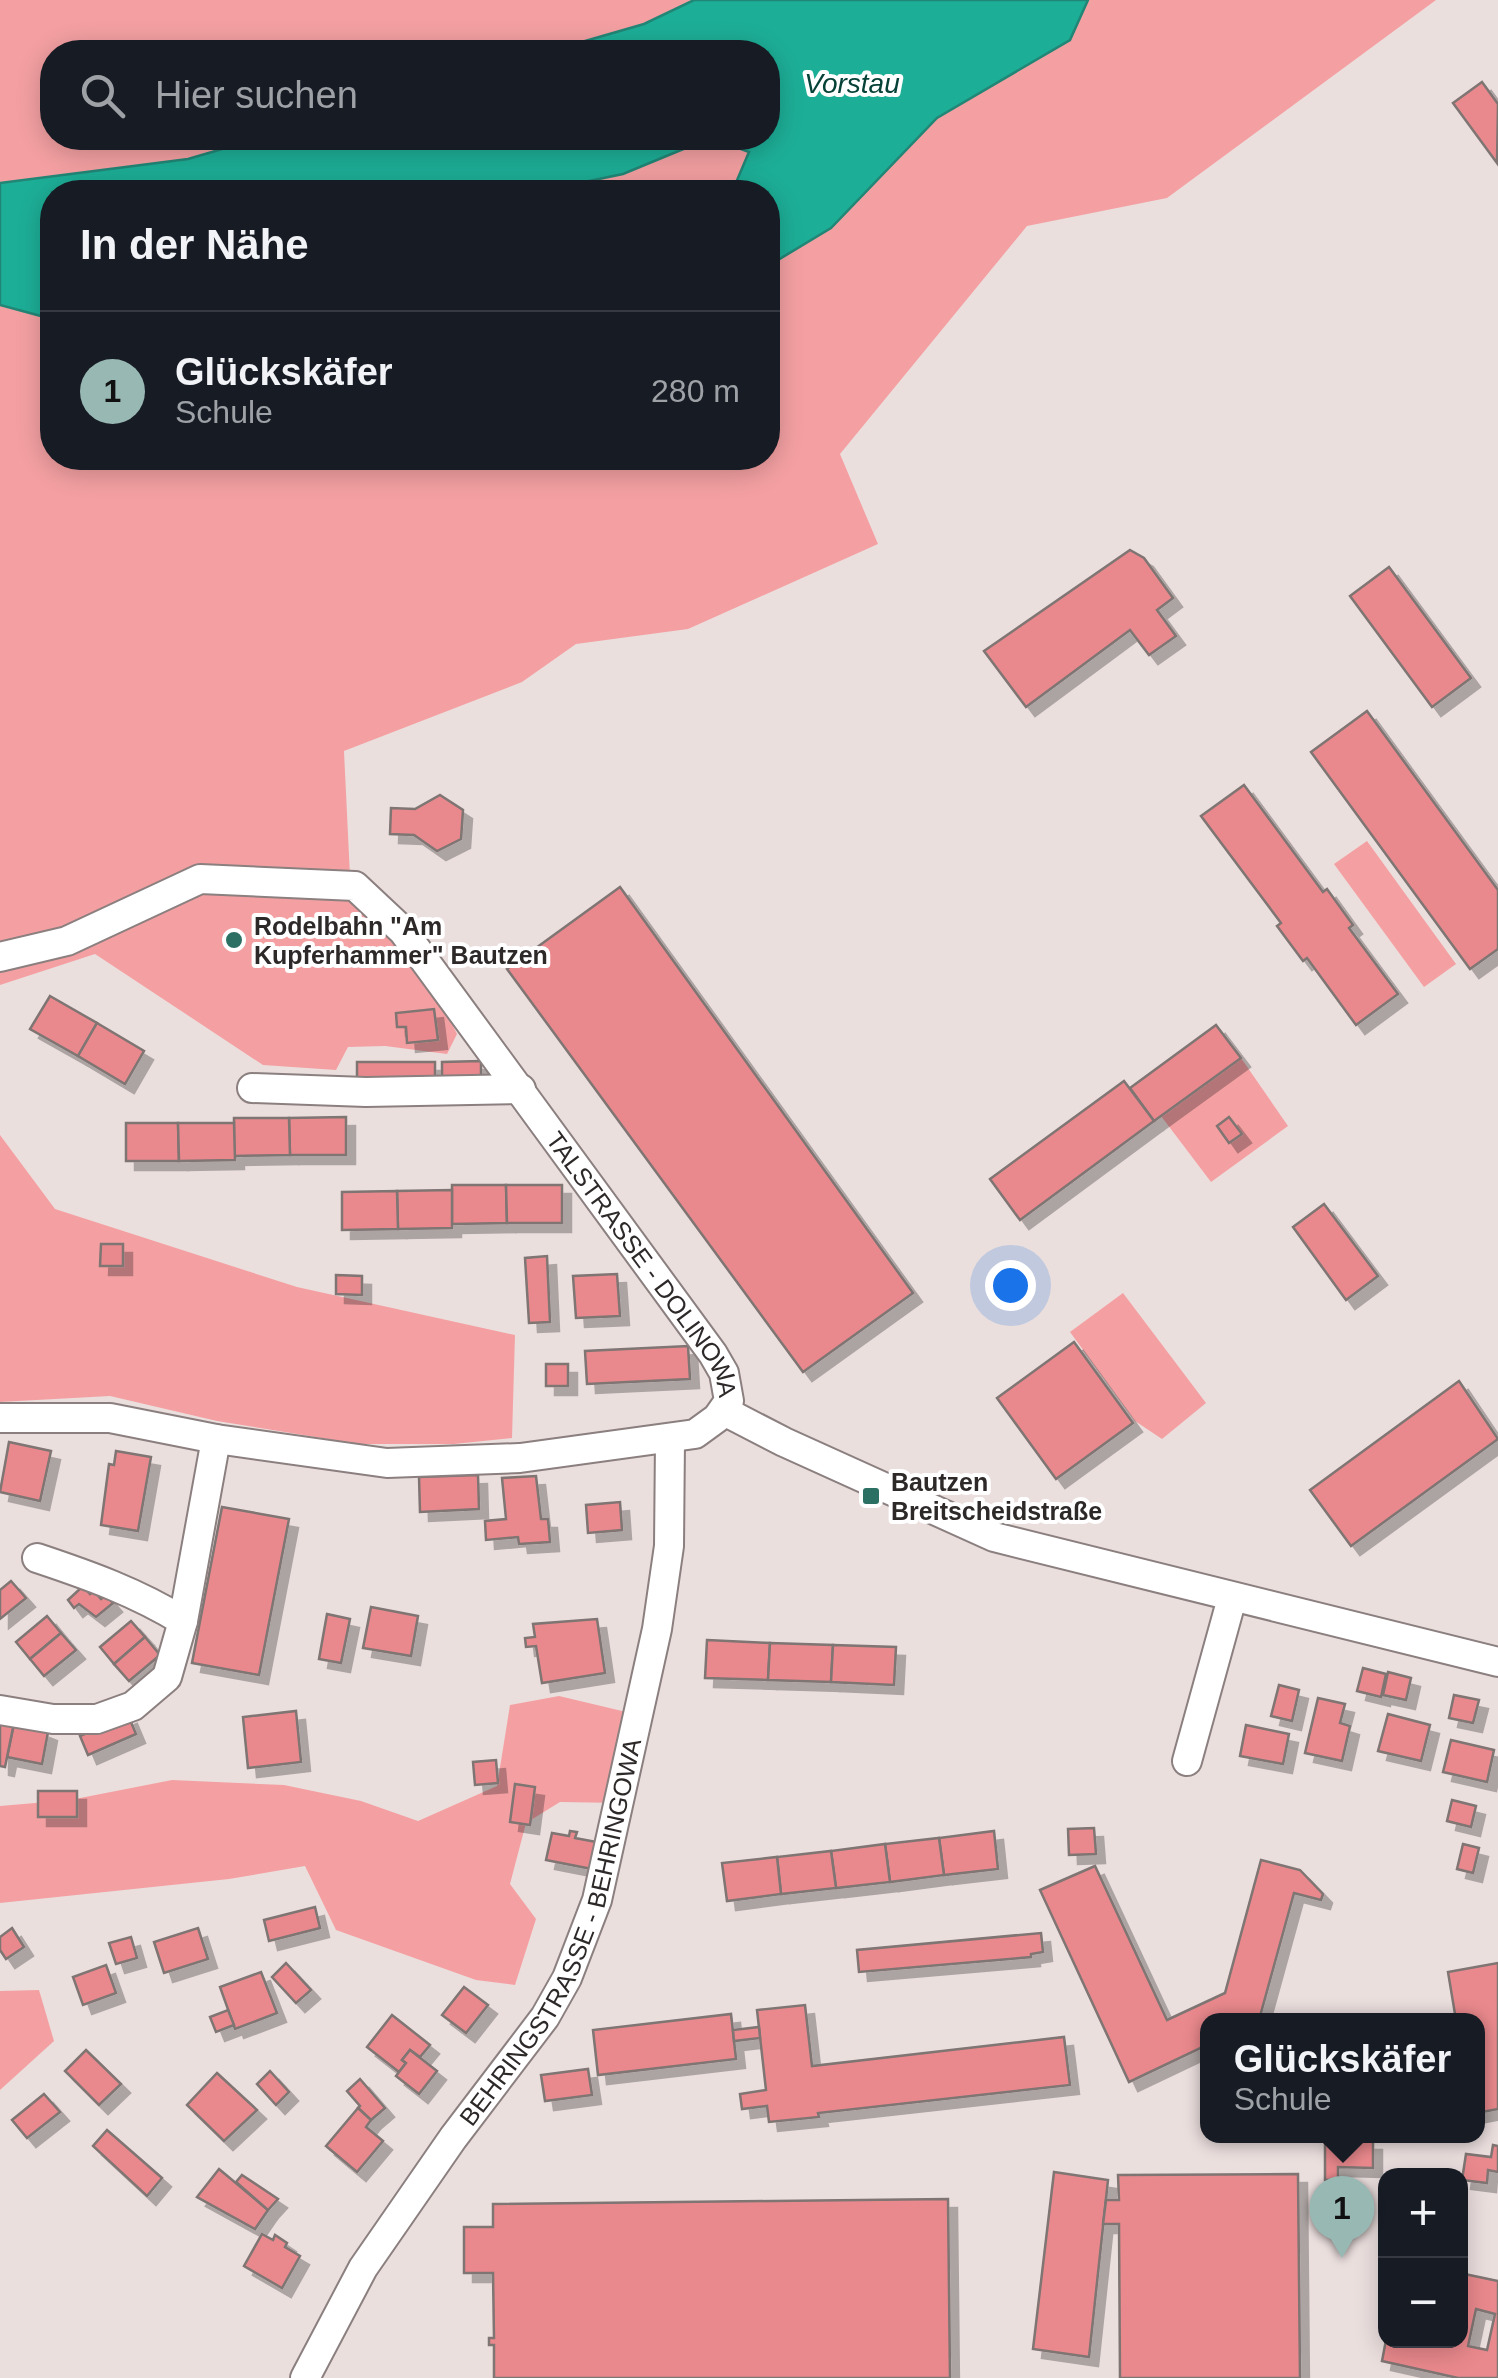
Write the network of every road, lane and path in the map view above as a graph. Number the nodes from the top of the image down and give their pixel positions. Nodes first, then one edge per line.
1 (0, 957) edge
2 (252, 1088) dead end
3 (521, 1089) junction
4 (724, 1411) junction
5 (0, 1418) edge
6 (216, 1439) junction
7 (670, 1440) junction
8 (37, 1558) dead end
9 (1232, 1598) junction
10 (183, 1620) junction
11 (1498, 1662) edge
12 (0, 1710) edge
13 (1187, 1760) dead end
14 (305, 2378) edge

1 - 3 street, TALSTRASSE - DOLINOWA
2 - 3 street
3 - 4 street, TALSTRASSE - DOLINOWA
4 - 7 street, TALSTRASSE - DOLINOWA
4 - 9 street
5 - 6 street, TALSTRASSE - DOLINOWA
6 - 7 street, TALSTRASSE - DOLINOWA
6 - 10 street
7 - 14 street, BEHRINGSTRASSE - BEHRINGOWA
8 - 10 street
9 - 11 street
9 - 13 street
10 - 12 street

